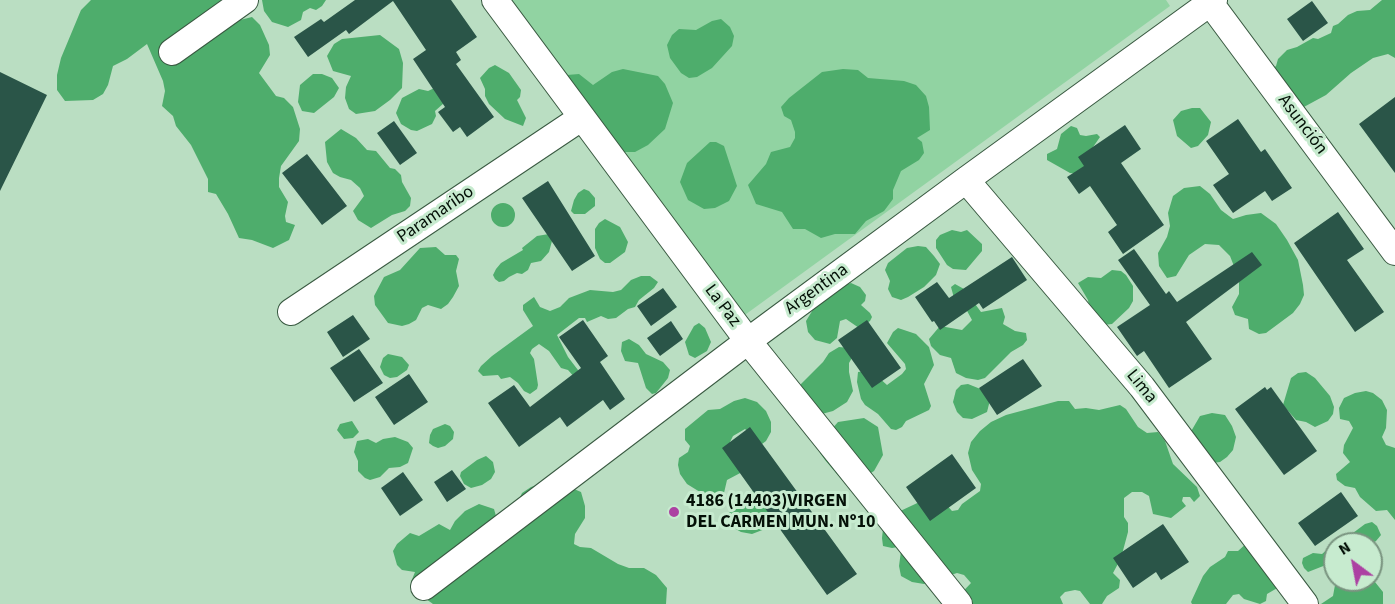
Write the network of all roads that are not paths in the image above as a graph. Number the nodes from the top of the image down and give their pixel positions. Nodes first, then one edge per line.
1 (245, 0) edge
2 (495, 0) edge
3 (1211, 1) edge
4 (172, 52) dead end
5 (581, 118) junction
6 (966, 180) junction
7 (1395, 252) edge
8 (291, 312) dead end
9 (748, 341) junction
10 (424, 587) dead end
11 (959, 604) edge
12 (1305, 604) edge

1 - 4 street
2 - 5 street, La Paz
3 - 6 street, Argentina
3 - 7 street, Asunción
5 - 8 street, Paramaribo
5 - 9 street, La Paz
6 - 9 street, Argentina
6 - 12 street, Lima
9 - 10 street, Argentina
9 - 11 street, La Paz

